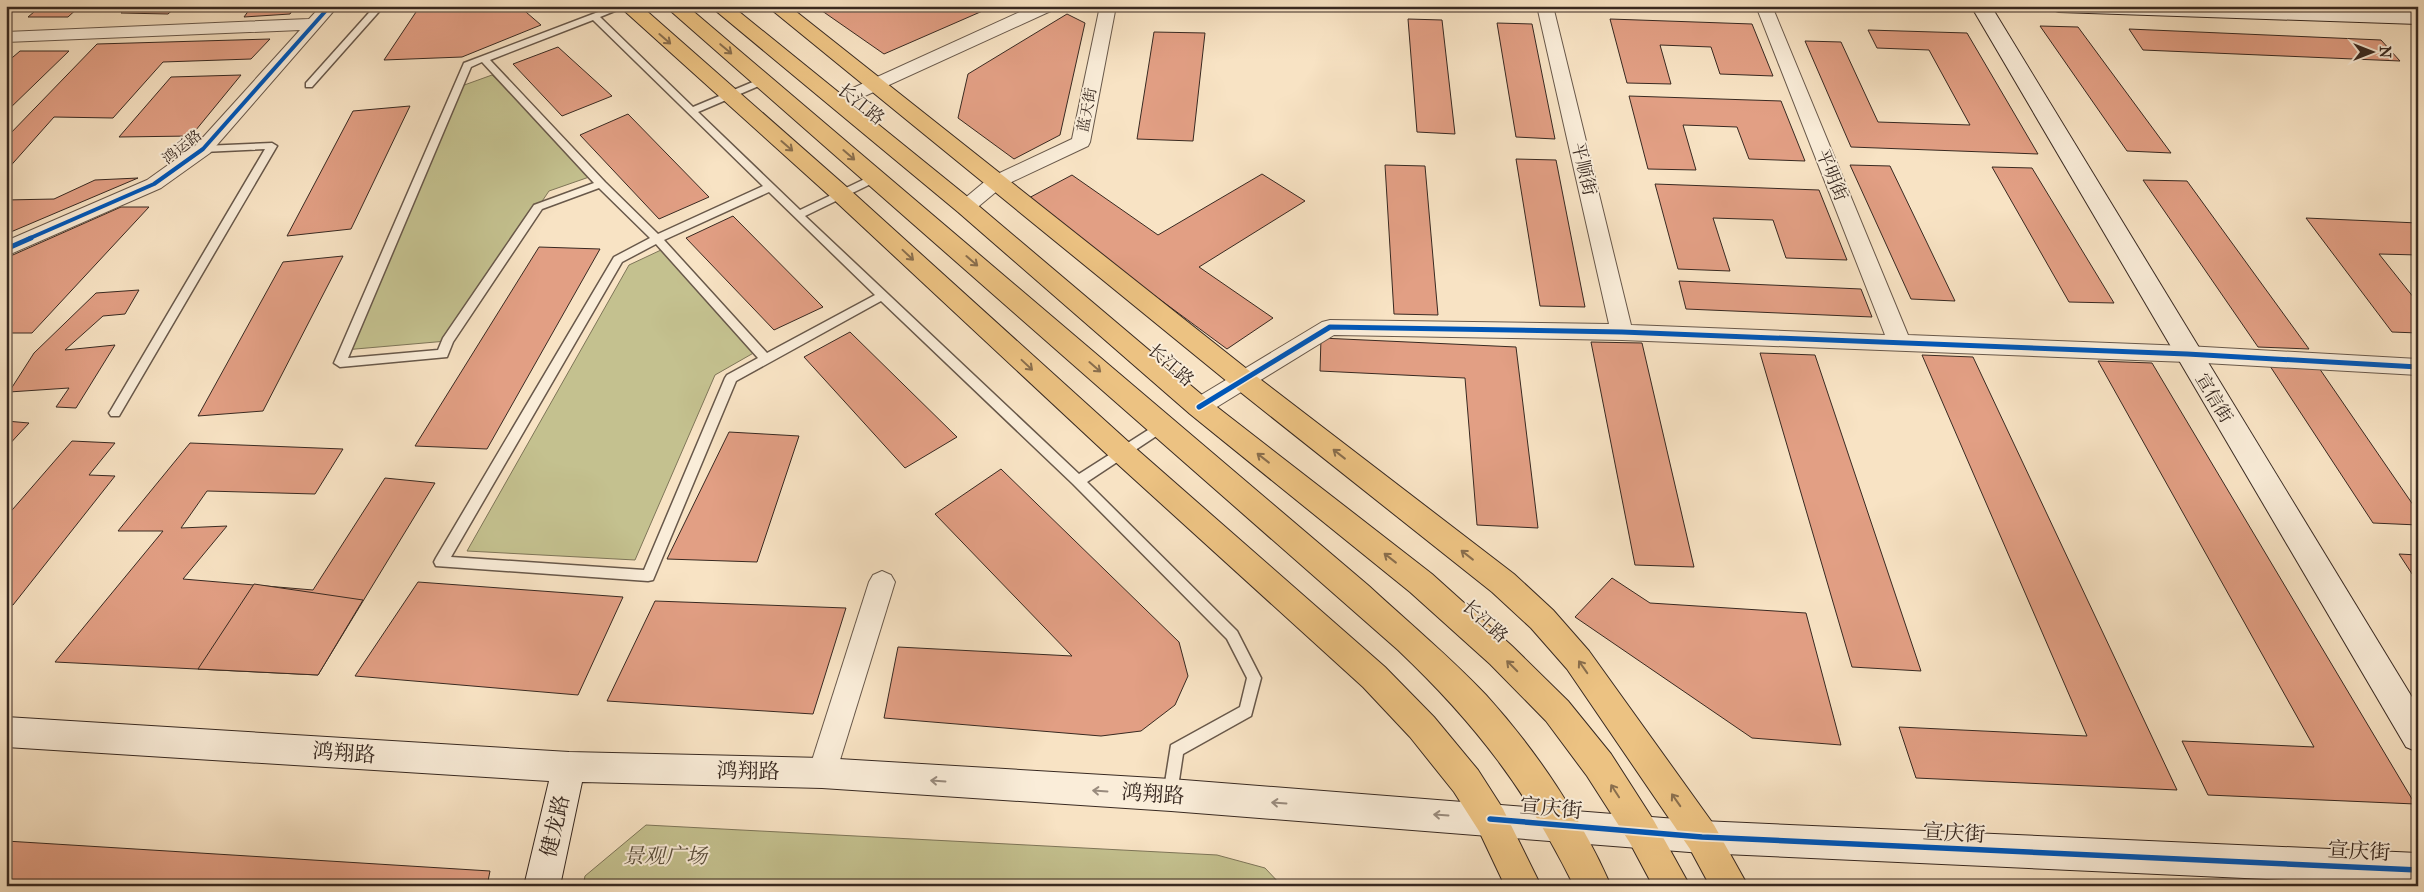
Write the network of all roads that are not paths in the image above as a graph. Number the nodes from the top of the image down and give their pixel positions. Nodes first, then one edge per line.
1 (330, 6) edge
2 (380, 6) edge
3 (623, 6) edge
4 (629, 6) edge
5 (675, 6) edge
6 (720, 6) edge
7 (777, 6) edge
8 (1047, 6) edge
9 (1108, 6) edge
10 (1545, 6) edge
11 (1764, 6) edge
12 (1981, 6) edge
13 (2059, 6) edge
14 (2182, 8) edge
15 (594, 16) junction
16 (2410, 17) edge
17 (313, 24) junction
18 (6, 37) edge
19 (483, 58) junction
20 (763, 80) junction
21 (876, 84) junction
22 (309, 85) dead end
23 (729, 95) junction
24 (837, 102) junction
25 (692, 111) junction
26 (203, 149) junction
27 (875, 178) junction
28 (996, 182) junction
29 (601, 184) junction
30 (770, 187) junction
31 (842, 194) junction
32 (966, 207) junction
33 (798, 215) junction
34 (657, 239) junction
35 (6, 249) edge
36 (882, 296) junction
37 (1622, 332) junction
38 (1900, 344) junction
39 (2187, 354) junction
40 (766, 358) junction
41 (2418, 367) edge
42 (1243, 380) junction
43 (1199, 407) junction
44 (115, 413) dead end
45 (1162, 426) junction
46 (1122, 452) junction
47 (1078, 481) junction
48 (882, 582) dead end
49 (6, 732) edge
50 (2418, 737) edge
51 (569, 767) junction
52 (822, 773) junction
53 (1171, 795) junction
54 (1490, 819) junction
55 (1563, 826) junction
56 (1642, 832) junction
57 (1702, 837) junction
58 (2418, 870) edge
59 (542, 886) edge
60 (1523, 886) edge
61 (1593, 886) edge
62 (1672, 886) edge
63 (1730, 886) edge

1 - 17 street, 鸿运路
2 - 22 lane
3 - 15 lane
4 -> 23 main road
5 -> 20 main road
6 - 24 main road, 长江路
7 - 21 main road
8 - 21 street
9 - 28 street, 蓝天街
10 - 37 street, 平顺街
11 - 38 street, 平明街
12 - 39 street, 宣信街
13 - 14 street
14 - 16 street
15 - 19 lane
15 - 25 lane
17 - 18 street
17 - 26 street, 鸿运路
19 - 29 lane
19 - 29 lane
20 - 23 lane
20 -> 27 main road
21 - 24 street
21 - 28 main road
23 - 25 lane
23 -> 31 main road
24 - 32 main road, 长江路
25 - 30 lane
26 - 35 street, 鸿运路
26 - 44 lane
27 - 31 lane
27 -> 45 main road
28 - 32 street, 蓝天街
28 - 42 main road
29 - 34 lane
30 - 33 lane
30 - 34 lane
31 - 33 lane
31 -> 46 main road
32 - 43 main road, 长江路
33 - 36 lane
34 - 40 lane
34 - 40 lane
36 - 40 lane
36 - 47 lane
37 - 38 street
37 - 42 street
38 - 39 street
39 - 41 street
39 - 50 street, 宣信街
42 - 43 street
57 -> 42 main road
56 -> 43 main road, 长江路
45 - 46 lane
45 - 55 main road
46 - 47 lane
46 - 54 main road
47 - 53 lane
48 - 52 street
49 - 51 street, 鸿翔路
51 - 52 street, 鸿翔路
51 - 59 street, 健龙路
53 -> 52 street, 鸿翔路
54 -> 53 street, 鸿翔路
54 - 55 street, 宣庆街
54 - 60 main road
55 - 56 street, 宣庆街
55 - 61 main road
56 - 57 street, 宣庆街
56 - 62 main road, 长江路
57 - 58 street, 宣庆街
57 - 63 main road

